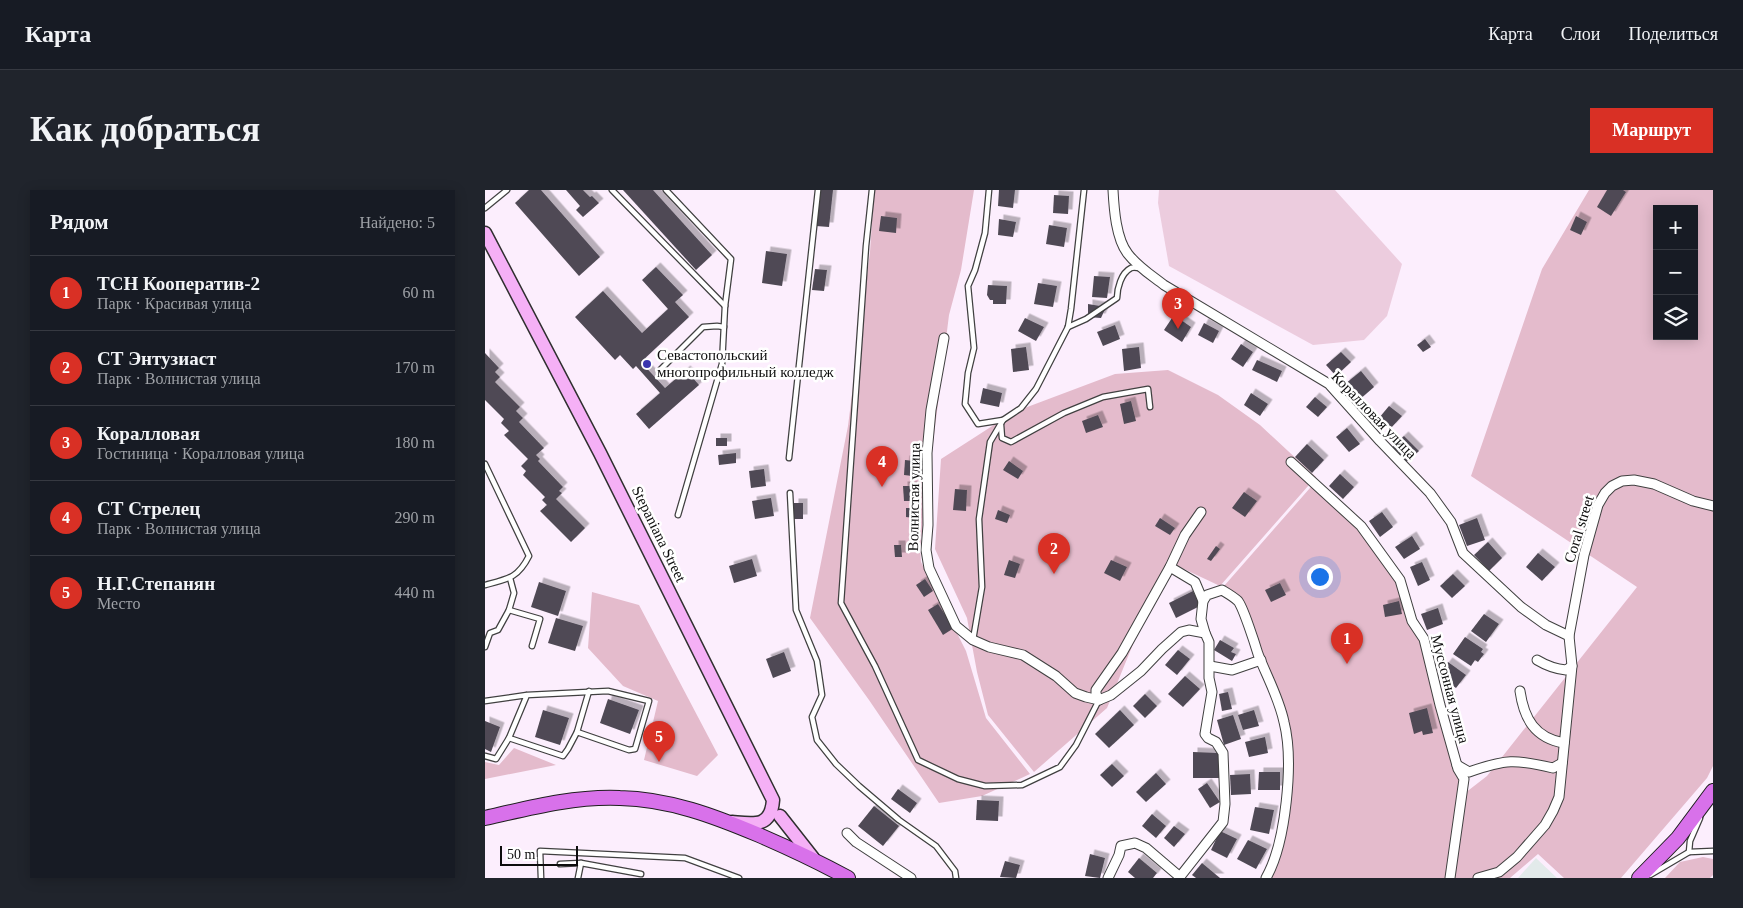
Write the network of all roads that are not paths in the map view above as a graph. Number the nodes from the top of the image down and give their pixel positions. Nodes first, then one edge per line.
1 (507, 190) edge
2 (612, 190) edge
3 (667, 190) edge
4 (818, 190) edge
5 (872, 190) edge
6 (989, 190) edge
7 (1084, 190) edge
8 (1113, 190) edge
9 (485, 208) edge
10 (486, 236) edge
11 (1141, 268) junction
12 (725, 306) junction
13 (723, 327) junction
14 (1067, 327) junction
15 (944, 338) dead end
16 (660, 370) dead end
17 (1150, 407) dead end
18 (1002, 422) junction
19 (789, 458) dead end
20 (1291, 462) dead end
21 (485, 464) edge
22 (790, 493) dead end
23 (1713, 506) edge
24 (1201, 512) dead end
25 (678, 515) dead end
26 (1170, 568) junction
27 (510, 578) junction
28 (485, 585) edge
29 (1203, 601) junction
30 (509, 610) junction
31 (1205, 633) junction
32 (1569, 636) junction
33 (973, 640) junction
34 (532, 646) dead end
35 (485, 647) edge
36 (1261, 660) junction
37 (1537, 660) dead end
38 (1571, 663) junction
39 (1210, 666) junction
40 (589, 691) junction
41 (1520, 691) dead end
42 (527, 695) junction
43 (1099, 700) junction
44 (485, 701) edge
45 (577, 732) junction
46 (509, 738) junction
47 (1564, 743) junction
48 (485, 756) edge
49 (1562, 763) junction
50 (1457, 765) junction
51 (1711, 794) edge
52 (485, 818) edge
53 (730, 822) junction
54 (847, 833) dead end
55 (778, 843) junction
56 (1713, 851) edge
57 (1689, 852) junction
58 (813, 858) junction
59 (581, 863) junction
60 (560, 864) dead end
61 (630, 872) junction
62 (641, 874) dead end
63 (1180, 877) edge
64 (541, 878) edge
65 (579, 878) edge
66 (629, 878) edge
67 (739, 878) edge
68 (848, 878) edge
69 (911, 878) edge
70 (956, 878) edge
71 (1108, 878) edge
72 (1266, 878) edge
73 (1450, 878) edge
74 (1479, 878) edge
75 (1639, 878) edge
76 (1644, 878) edge

1 - 9 lane
2 - 12 lane
3 - 12 lane
4 - 19 lane
5 - 43 lane
6 - 18 lane
7 - 14 lane
8 - 11 street, Коралловая улица
10 - 53 main road, Stepaniana Street
11 - 14 lane
11 - 32 street, Коралловая улица
12 - 13 lane
13 - 16 lane
13 - 25 lane
14 - 18 lane
15 - 33 street, Волнистая улица
17 - 18 lane
18 - 33 lane
20 - 50 street, Муссонная улица
21 - 27 lane
22 - 70 lane
23 - 32 street, Coral street
24 - 26 street
26 - 29 street
26 - 43 street
27 - 28 lane
27 - 30 lane
29 - 31 street
29 - 36 street
30 - 34 lane
30 - 35 lane
31 - 39 street
31 - 43 street
32 - 38 street, Coral street
33 - 43 street, Волнистая улица
36 - 39 street
36 - 72 street
37 - 38 street
38 - 47 street, Coral street
39 - 63 street
40 - 42 lane
40 - 45 lane
40 - 45 lane
41 - 47 street
42 - 44 lane
42 - 46 lane
45 - 46 lane
46 - 48 lane
47 - 49 street, Coral street
49 - 50 street
49 - 74 street, Coral street
50 - 73 street, Муссонная улица
51 - 57 lane
51 - 75 main road
52 - 53 main road
53 - 55 main road
54 - 69 street
55 - 58 main road
55 - 58 main road
56 - 57 lane
57 - 76 lane
58 - 68 main road
59 - 60 lane
59 - 61 lane
59 - 65 lane
61 - 62 lane
61 - 66 lane
63 - 71 street
64 - 67 lane

